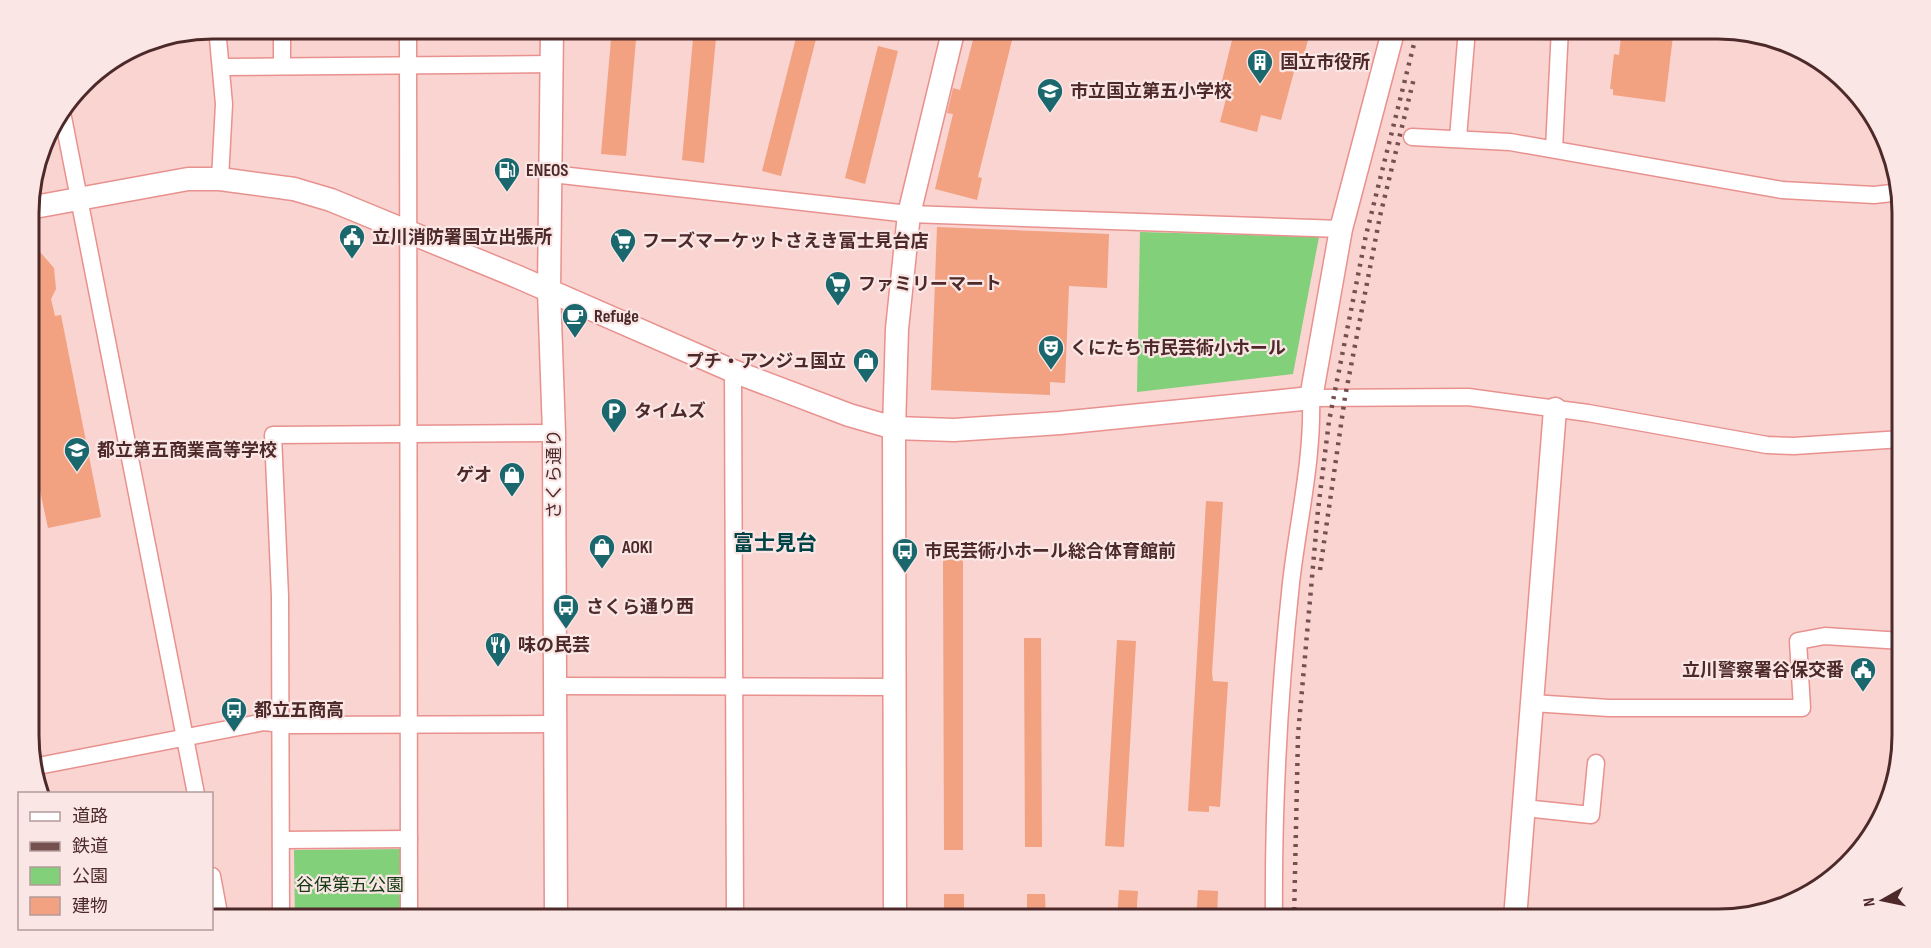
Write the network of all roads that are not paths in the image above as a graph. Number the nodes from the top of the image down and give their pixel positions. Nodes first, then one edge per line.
1 (218, 39) edge
2 (282, 39) edge
3 (408, 39) edge
4 (552, 39) edge
5 (951, 39) edge
6 (1391, 39) edge
7 (1466, 39) edge
8 (1559, 39) edge
9 (552, 64) junction
10 (408, 65) junction
11 (282, 66) junction
12 (222, 67) junction
13 (64, 123) edge
14 (1412, 136) dead end
15 (1458, 138) junction
16 (1554, 148) junction
17 (552, 174) junction
18 (220, 178) junction
19 (1891, 192) edge
20 (78, 198) junction
21 (39, 206) edge
22 (909, 214) junction
23 (1341, 229) junction
24 (407, 232) junction
25 (549, 291) junction
26 (734, 371) junction
27 (1311, 398) junction
28 (1555, 409) junction
29 (894, 428) junction
30 (554, 433) junction
31 (408, 434) junction
32 (1892, 440) edge
33 (1892, 640) edge
34 (555, 686) junction
35 (894, 687) junction
36 (734, 688) junction
37 (1532, 703) junction
38 (281, 723) junction
39 (555, 724) junction
40 (408, 725) junction
41 (185, 737) junction
42 (1596, 763) dead end
43 (41, 765) edge
44 (196, 792) edge
45 (1524, 808) junction
46 (409, 839) junction
47 (281, 840) junction
48 (213, 882) edge
49 (218, 909) edge
50 (281, 909) edge
51 (409, 909) edge
52 (556, 909) edge
53 (735, 909) edge
54 (895, 909) edge
55 (1278, 909) edge
56 (1516, 909) edge

1 - 12 street
2 - 11 street
3 - 10 street
4 - 9 street, さくら通り
5 - 22 street
6 - 23 street
7 - 15 street
8 - 16 street
9 - 10 street
9 - 17 street, さくら通り
10 - 11 street
10 - 24 street
11 - 12 street
12 - 18 street
13 - 20 street
14 - 15 street
15 - 16 street
16 - 19 street
17 - 22 street
17 - 25 street, さくら通り
18 - 20 street
18 - 24 street
20 - 21 street
20 - 41 street
22 - 23 street
22 - 29 street
23 - 27 street
24 - 25 street
24 - 31 street
25 - 26 street
25 - 30 street, さくら通り
26 - 29 street
26 - 36 street
27 - 28 street
27 - 29 street
27 - 55 street
28 - 32 street
28 - 37 street
29 - 35 street
30 - 31 street
30 - 34 street, さくら通り
31 - 38 street
31 - 40 street
33 - 37 street
34 - 36 street
34 - 39 street, さくら通り
35 - 36 street
35 - 54 street
36 - 53 street
37 - 45 street
38 - 40 street
38 - 41 street
38 - 47 street
39 - 40 street
39 - 52 street, さくら通り
40 - 46 street
41 - 43 street
41 - 44 street
42 - 45 street
45 - 56 street
46 - 47 street
46 - 51 street
47 - 50 street
48 - 49 street

